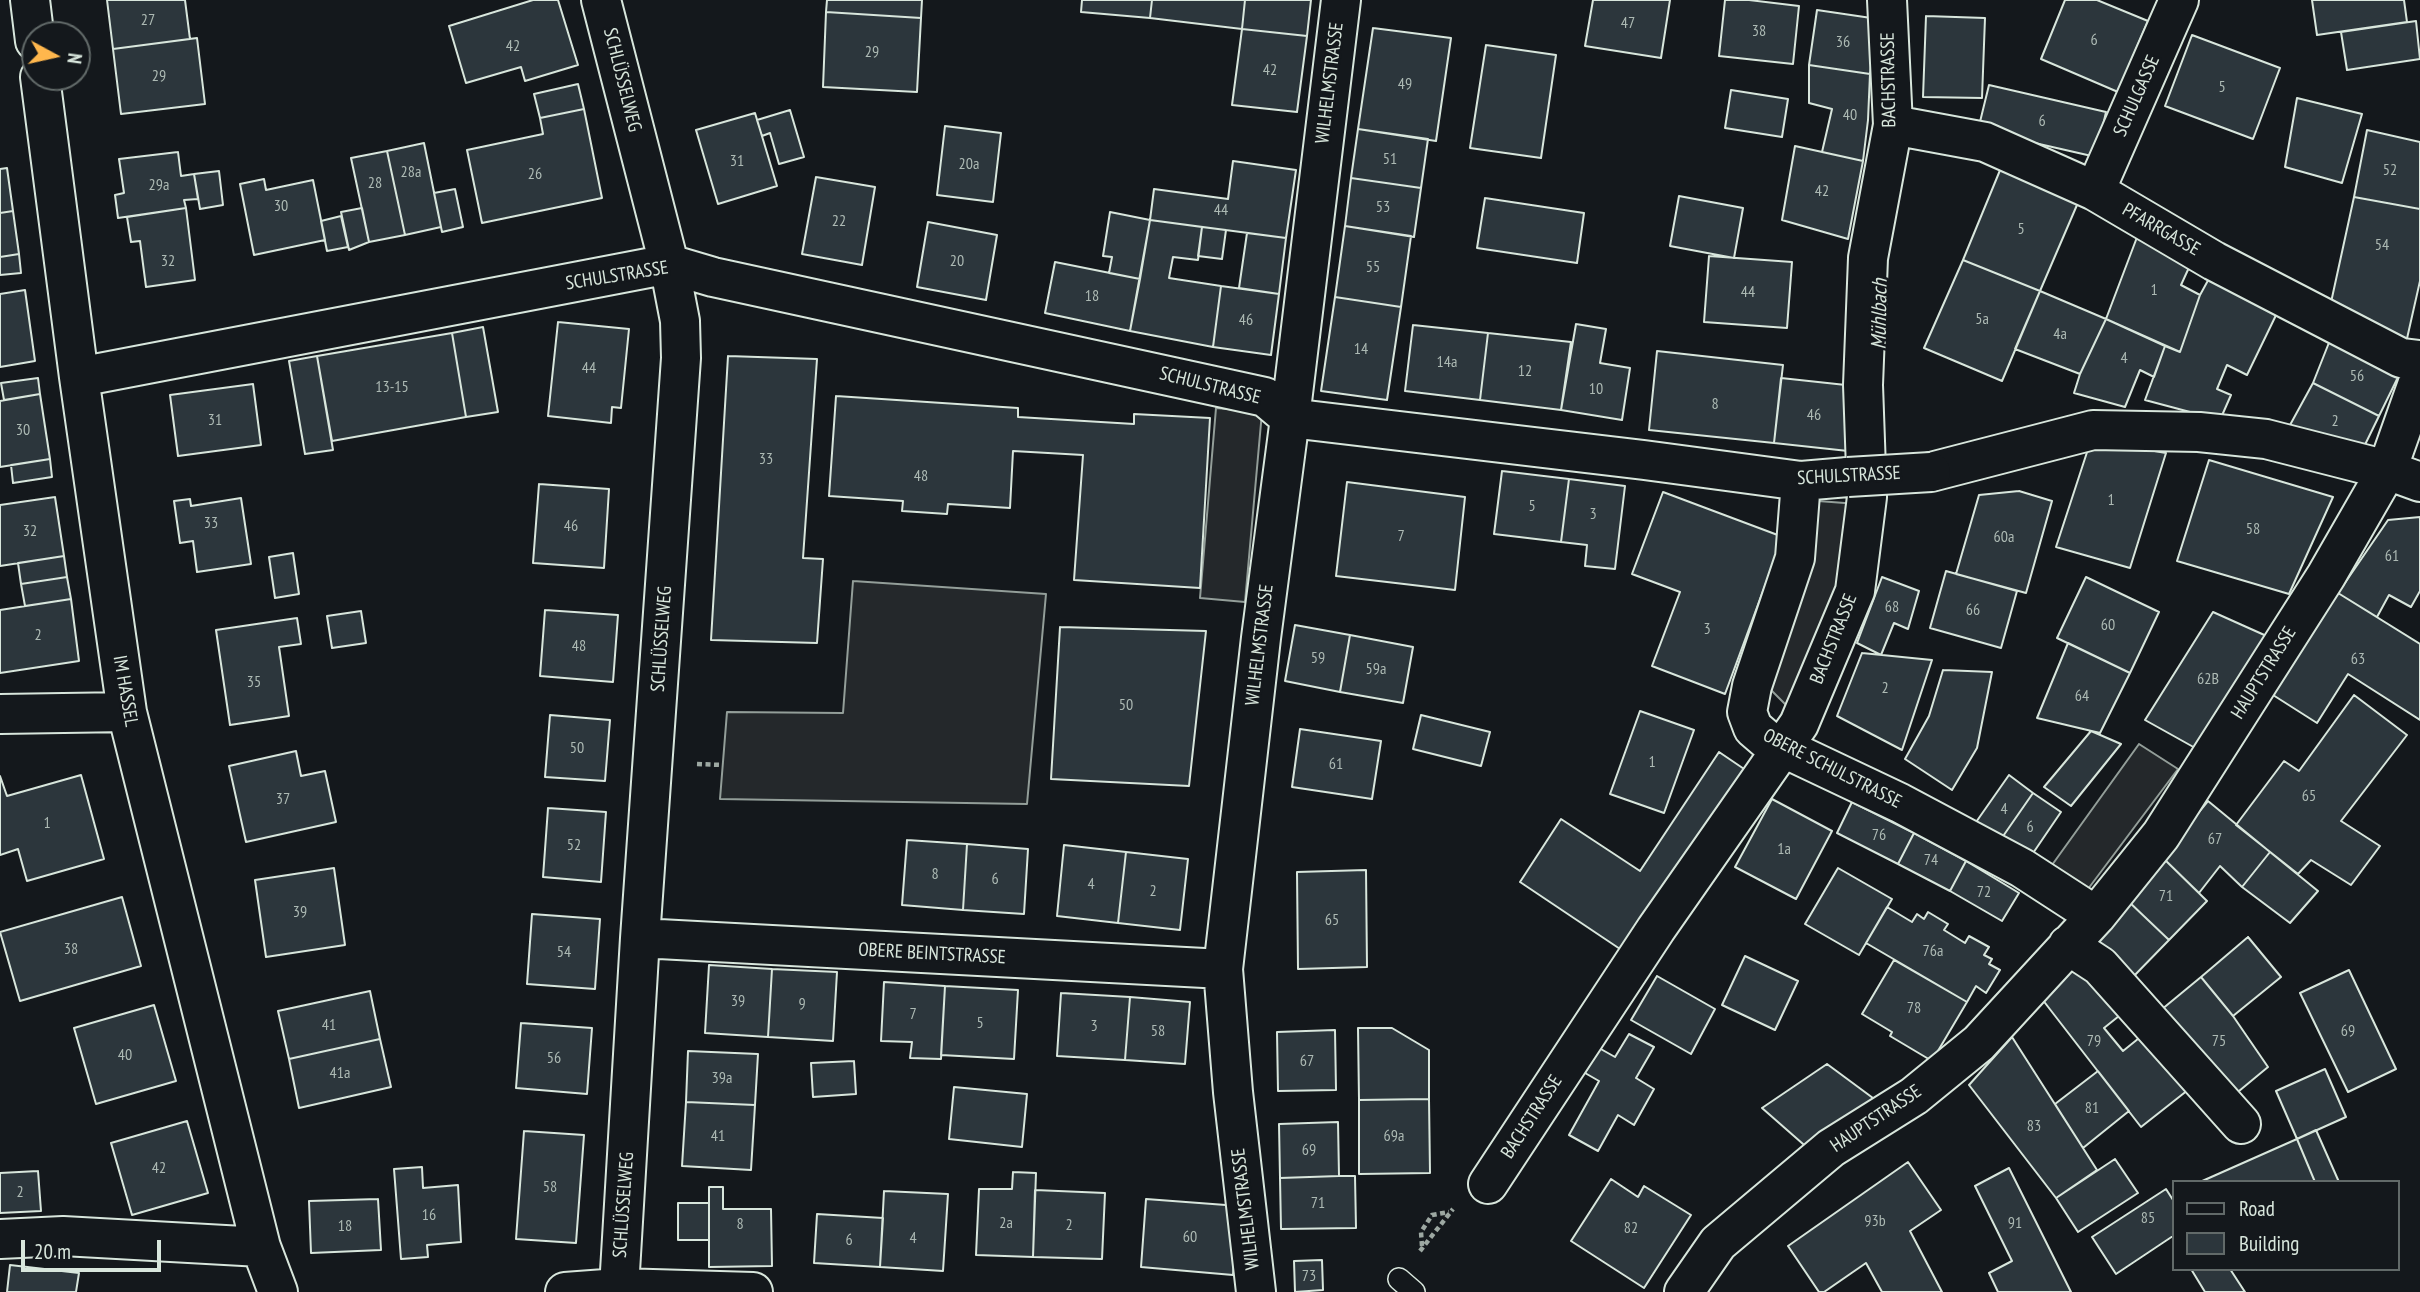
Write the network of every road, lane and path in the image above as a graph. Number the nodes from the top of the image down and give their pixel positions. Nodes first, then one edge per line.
1 (30, 0) edge
2 (601, 0) edge
3 (1340, 0) edge
4 (1887, 0) edge
5 (2179, 0) edge
6 (33, 21) edge
7 (42, 91) edge
8 (1893, 125) junction
9 (2095, 191) junction
10 (669, 264) junction
11 (2420, 360) edge
12 (79, 377) junction
13 (2420, 377) edge
14 (1290, 418) junction
15 (2403, 476) edge
16 (1801, 481) junction
17 (127, 712) junction
18 (0, 714) edge
19 (1783, 748) junction
20 (2096, 916) junction
21 (640, 938) junction
22 (2068, 945) junction
23 (1223, 969) junction
24 (2241, 1124) dead end
25 (1488, 1184) dead end
26 (1450, 1211) dead end
27 (1443, 1221) dead end
28 (1429, 1238) dead end
29 (0, 1239) edge
30 (261, 1247) junction
31 (1422, 1248) dead end
32 (619, 1288) junction
33 (278, 1292) edge
34 (565, 1292) edge
35 (753, 1292) edge
36 (1256, 1292) edge
37 (1684, 1292) edge

1 - 6 street
2 - 10 street, SCHLÜSSELWEG
3 - 14 street, WILHELMSTRASSE
4 - 8 street, BACHSTRASSE
5 - 9 street, SCHULGASSE
7 - 12 street, IM HASSEL
8 - 9 street, PFARRGASSE
8 - 19 street, BACHSTRASSE
9 - 11 street, PFARRGASSE
10 - 12 street, SCHULSTRASSE
10 - 14 street, SCHULSTRASSE
10 - 21 street, SCHLÜSSELWEG
12 - 17 street, IM HASSEL
13 - 15 street, HAUPTSTRASSE
14 - 16 street, SCHULSTRASSE
14 - 23 street, WILHELMSTRASSE
15 - 16 street, SCHULSTRASSE, bridge
15 - 20 street, HAUPTSTRASSE
16 - 19 street, OBERE SCHULSTRASSE
17 - 18 street
17 - 30 street, IM HASSEL
19 - 20 street, OBERE SCHULSTRASSE
19 - 25 street, BACHSTRASSE
20 - 22 street, HAUPTSTRASSE
21 - 23 street, OBERE BEINTSTRASSE
21 - 32 street, SCHLÜSSELWEG
22 - 24 street
22 - 37 street, HAUPTSTRASSE
23 - 36 street, WILHELMSTRASSE
26 - 31 path
27 - 28 path
29 - 30 street
30 - 33 street, IM HASSEL
32 - 34 street
32 - 35 street

